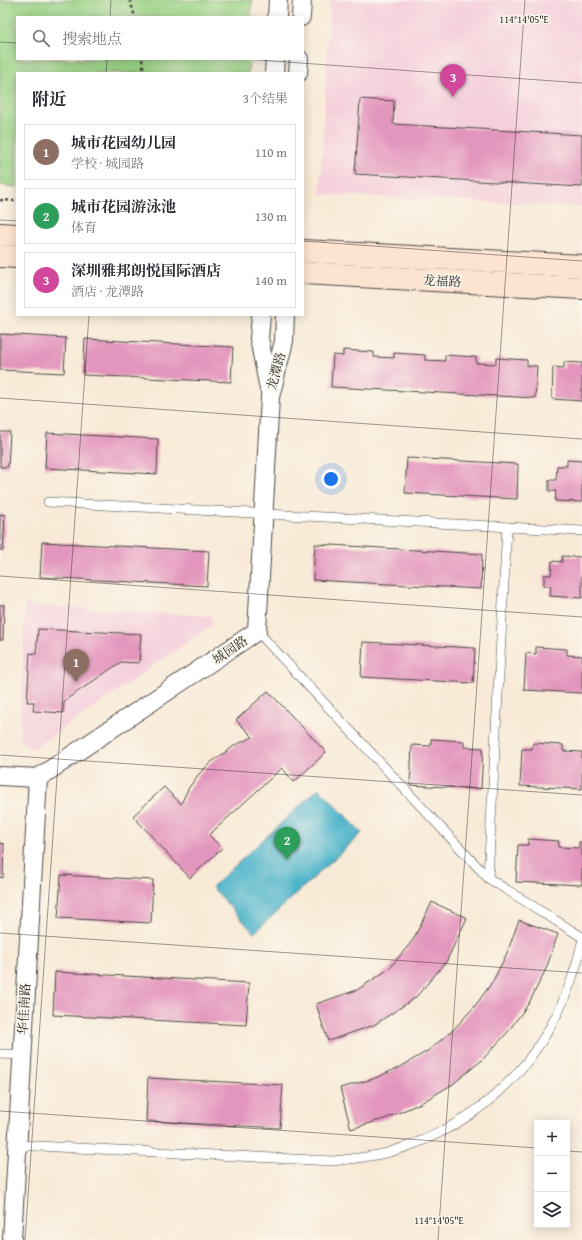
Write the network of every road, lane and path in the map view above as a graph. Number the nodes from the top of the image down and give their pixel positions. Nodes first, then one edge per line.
1 (130, 0) edge
2 (278, 0) edge
3 (302, 0) edge
4 (135, 16) edge
5 (277, 16) edge
6 (301, 16) edge
7 (142, 60) edge
8 (275, 60) edge
9 (299, 60) edge
10 (144, 72) edge
11 (274, 72) edge
12 (298, 72) edge
13 (0, 200) edge
14 (16, 201) edge
15 (0, 234) edge
16 (16, 235) edge
17 (304, 251) edge
18 (0, 256) edge
19 (16, 257) edge
20 (582, 266) edge
21 (304, 273) edge
22 (582, 288) edge
23 (261, 316) edge
24 (285, 316) edge
25 (270, 397) junction
26 (48, 502) dead end
27 (264, 514) junction
28 (507, 527) junction
29 (582, 531) edge
30 (258, 631) junction
31 (0, 776) edge
32 (38, 778) junction
33 (488, 878) junction
34 (582, 937) edge
35 (582, 943) edge
36 (0, 1054) edge
37 (22, 1055) junction
38 (17, 1145) junction
39 (12, 1240) edge

1 - 4 path
2 - 5 street
3 - 6 street
7 - 10 path
8 - 11 street
9 - 12 street
13 - 14 path
15 - 16 street
17 - 20 street, 龙福路
18 - 19 street
21 - 22 street, 龙福路
23 - 25 street, 龙潭路
24 - 25 street, 龙潭路
25 - 27 street, 城园路
26 - 27 lane
27 - 28 lane
27 - 30 street, 城园路
28 - 29 lane
28 - 33 lane
30 - 32 street, 城园路
30 - 33 lane
31 - 32 street
32 - 37 street, 华佳南路
33 - 34 lane
35 - 38 lane
36 - 37 lane
37 - 38 street, 华佳南路
38 - 39 street, 华佳南路

